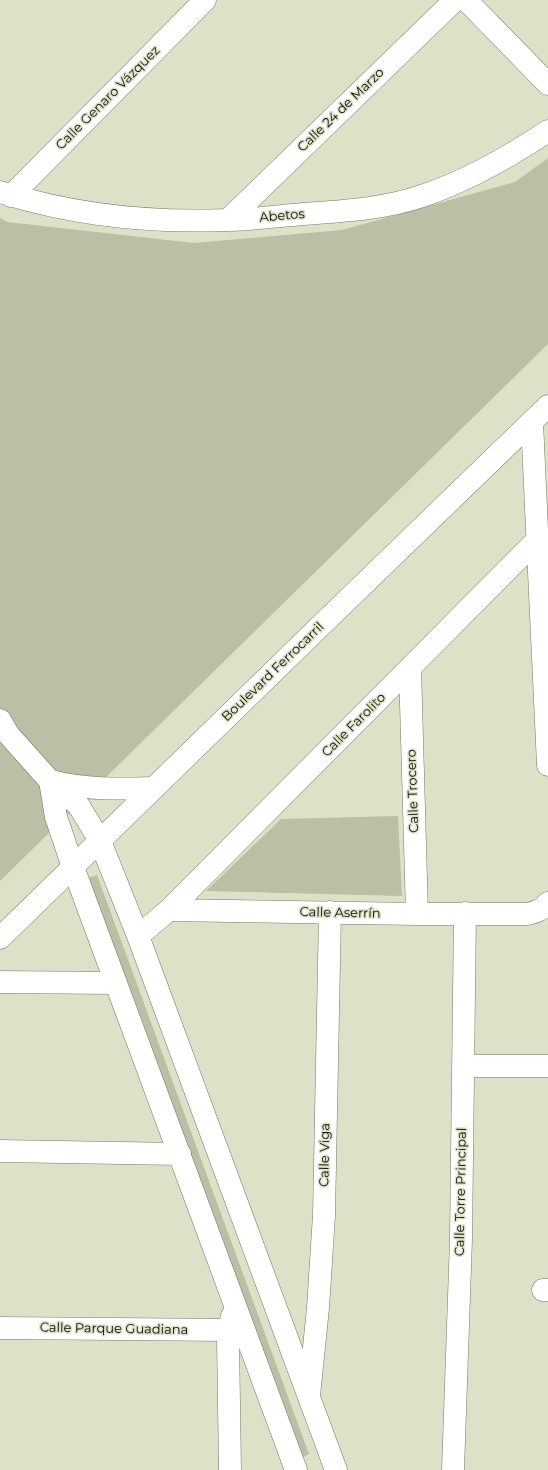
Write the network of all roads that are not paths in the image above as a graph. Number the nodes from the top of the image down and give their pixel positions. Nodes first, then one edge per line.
1 (205, 0) edge
2 (455, 0) edge
3 (466, 0) edge
4 (548, 84) edge
5 (548, 131) edge
6 (5, 194) edge
7 (228, 220) junction
8 (548, 406) edge
9 (532, 422) junction
10 (538, 539) junction
11 (410, 668) junction
12 (0, 720) edge
13 (548, 765) edge
14 (50, 781) junction
15 (154, 788) junction
16 (100, 841) junction
17 (73, 867) junction
18 (548, 903) edge
19 (169, 910) junction
20 (330, 912) junction
21 (466, 913) junction
22 (417, 914) junction
23 (138, 936) junction
24 (0, 938) edge
25 (0, 982) edge
26 (116, 983) junction
27 (463, 1066) junction
28 (548, 1066) edge
29 (0, 1151) edge
30 (180, 1154) junction
31 (236, 1310) junction
32 (0, 1328) edge
33 (229, 1330) junction
34 (309, 1396) junction
35 (230, 1470) edge
36 (296, 1470) edge
37 (336, 1470) edge
38 (453, 1470) edge

1 - 6 street, Calle Genaro Vázquez
2 - 7 street, Calle 24 de Marzo
3 - 4 street
5 - 7 street, Abetos
6 - 7 street, Abetos
8 - 9 street, Boulevard Ferrocarril
9 - 10 street
9 - 15 street, Boulevard Ferrocarril
10 - 11 street, Calle Farolito
10 - 13 street
11 - 19 street, Calle Farolito
11 - 22 street, Calle Trocero
12 - 14 street
14 - 15 street
14 - 16 street
14 - 17 street
15 - 16 street, Boulevard Ferrocarril
16 - 17 street, Boulevard Ferrocarril
16 - 23 street
17 - 24 street, Boulevard Ferrocarril
17 - 26 street
18 - 21 street, Calle Aserrín
19 - 20 street, Calle Aserrín
19 - 23 street
20 - 22 street, Calle Aserrín
20 - 34 street, Calle Viga
21 - 22 street, Calle Aserrín
21 - 27 street, Calle Torre Principal
23 - 34 street
25 - 26 street
26 - 30 street
27 - 28 street
27 - 38 street, Calle Torre Principal
29 - 30 street
30 - 31 street
31 - 33 street
31 - 36 street
32 - 33 street, Calle Parque Guadiana
33 - 35 street
34 - 37 street

